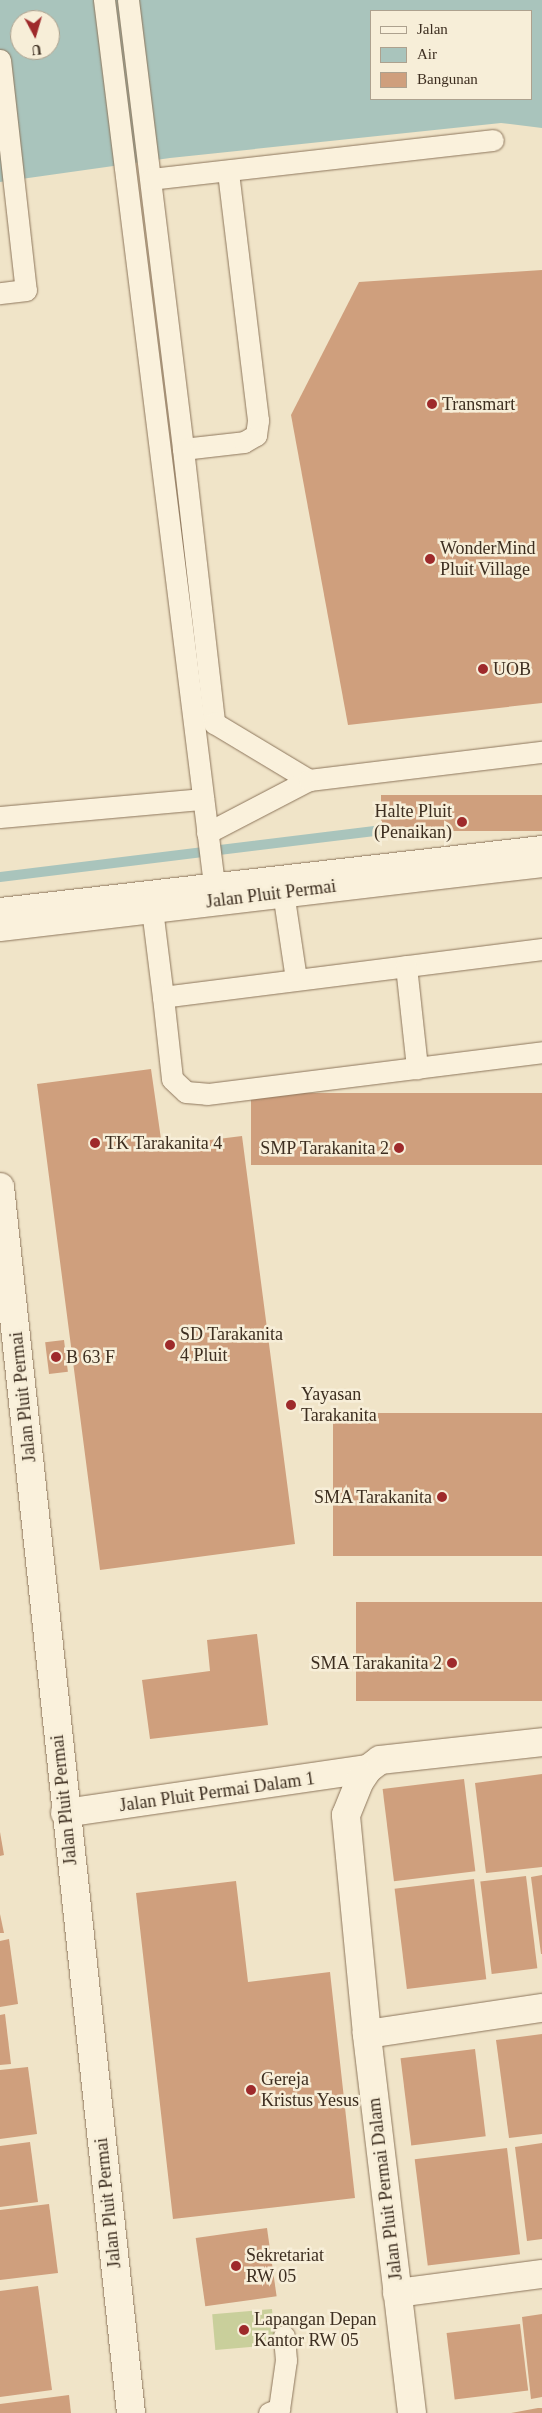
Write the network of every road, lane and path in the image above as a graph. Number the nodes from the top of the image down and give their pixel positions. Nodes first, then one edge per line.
1 (104, 0) edge
2 (128, 0) edge
3 (0, 60) edge
4 (493, 140) dead end
5 (228, 171) junction
6 (151, 174) junction
7 (0, 293) edge
8 (183, 449) junction
9 (542, 752) edge
10 (309, 780) junction
11 (203, 798) junction
12 (0, 817) edge
13 (208, 837) junction
14 (542, 846) edge
15 (542, 862) edge
16 (214, 883) junction
17 (283, 892) junction
18 (0, 908) edge
19 (152, 909) junction
20 (0, 928) edge
21 (542, 949) edge
22 (406, 966) junction
23 (296, 979) junction
24 (162, 997) junction
25 (542, 1052) edge
26 (417, 1068) junction
27 (0, 1187) edge
28 (7, 1298) edge
29 (542, 1742) edge
30 (368, 1769) junction
31 (65, 1813) junction
32 (542, 2008) edge
33 (367, 2034) junction
34 (542, 2274) edge
35 (397, 2293) junction
36 (284, 2336) dead end
37 (131, 2413) edge
38 (270, 2413) edge
39 (412, 2413) edge

1 - 11 lane
2 - 6 lane
3 - 7 lane
4 - 5 lane
5 - 6 lane
5 - 8 lane
6 - 8 lane
8 - 10 lane
9 - 10 lane
10 - 13 lane
11 - 12 lane
11 - 13 lane
13 - 16 lane
14 - 16 lane
15 - 17 street, Jalan Pluit Permai
16 - 17 street, Jalan Pluit Permai
16 - 18 lane
16 - 19 street, Jalan Pluit Permai
17 - 23 lane
19 - 20 street, Jalan Pluit Permai
19 - 24 lane
21 - 22 lane
22 - 23 lane
22 - 26 lane
23 - 24 lane
24 - 26 lane
25 - 26 lane
27 - 28 street, Jalan Pluit Permai
28 - 31 street, Jalan Pluit Permai
29 - 30 street, Jalan Pluit Permai Dalam 1
30 - 31 street, Jalan Pluit Permai Dalam 1
30 - 33 street, Jalan Pluit Permai Dalam
31 - 37 street, Jalan Pluit Permai
32 - 33 street
33 - 35 street, Jalan Pluit Permai Dalam
34 - 35 street
35 - 39 street, Jalan Pluit Permai Dalam
36 - 38 lane

